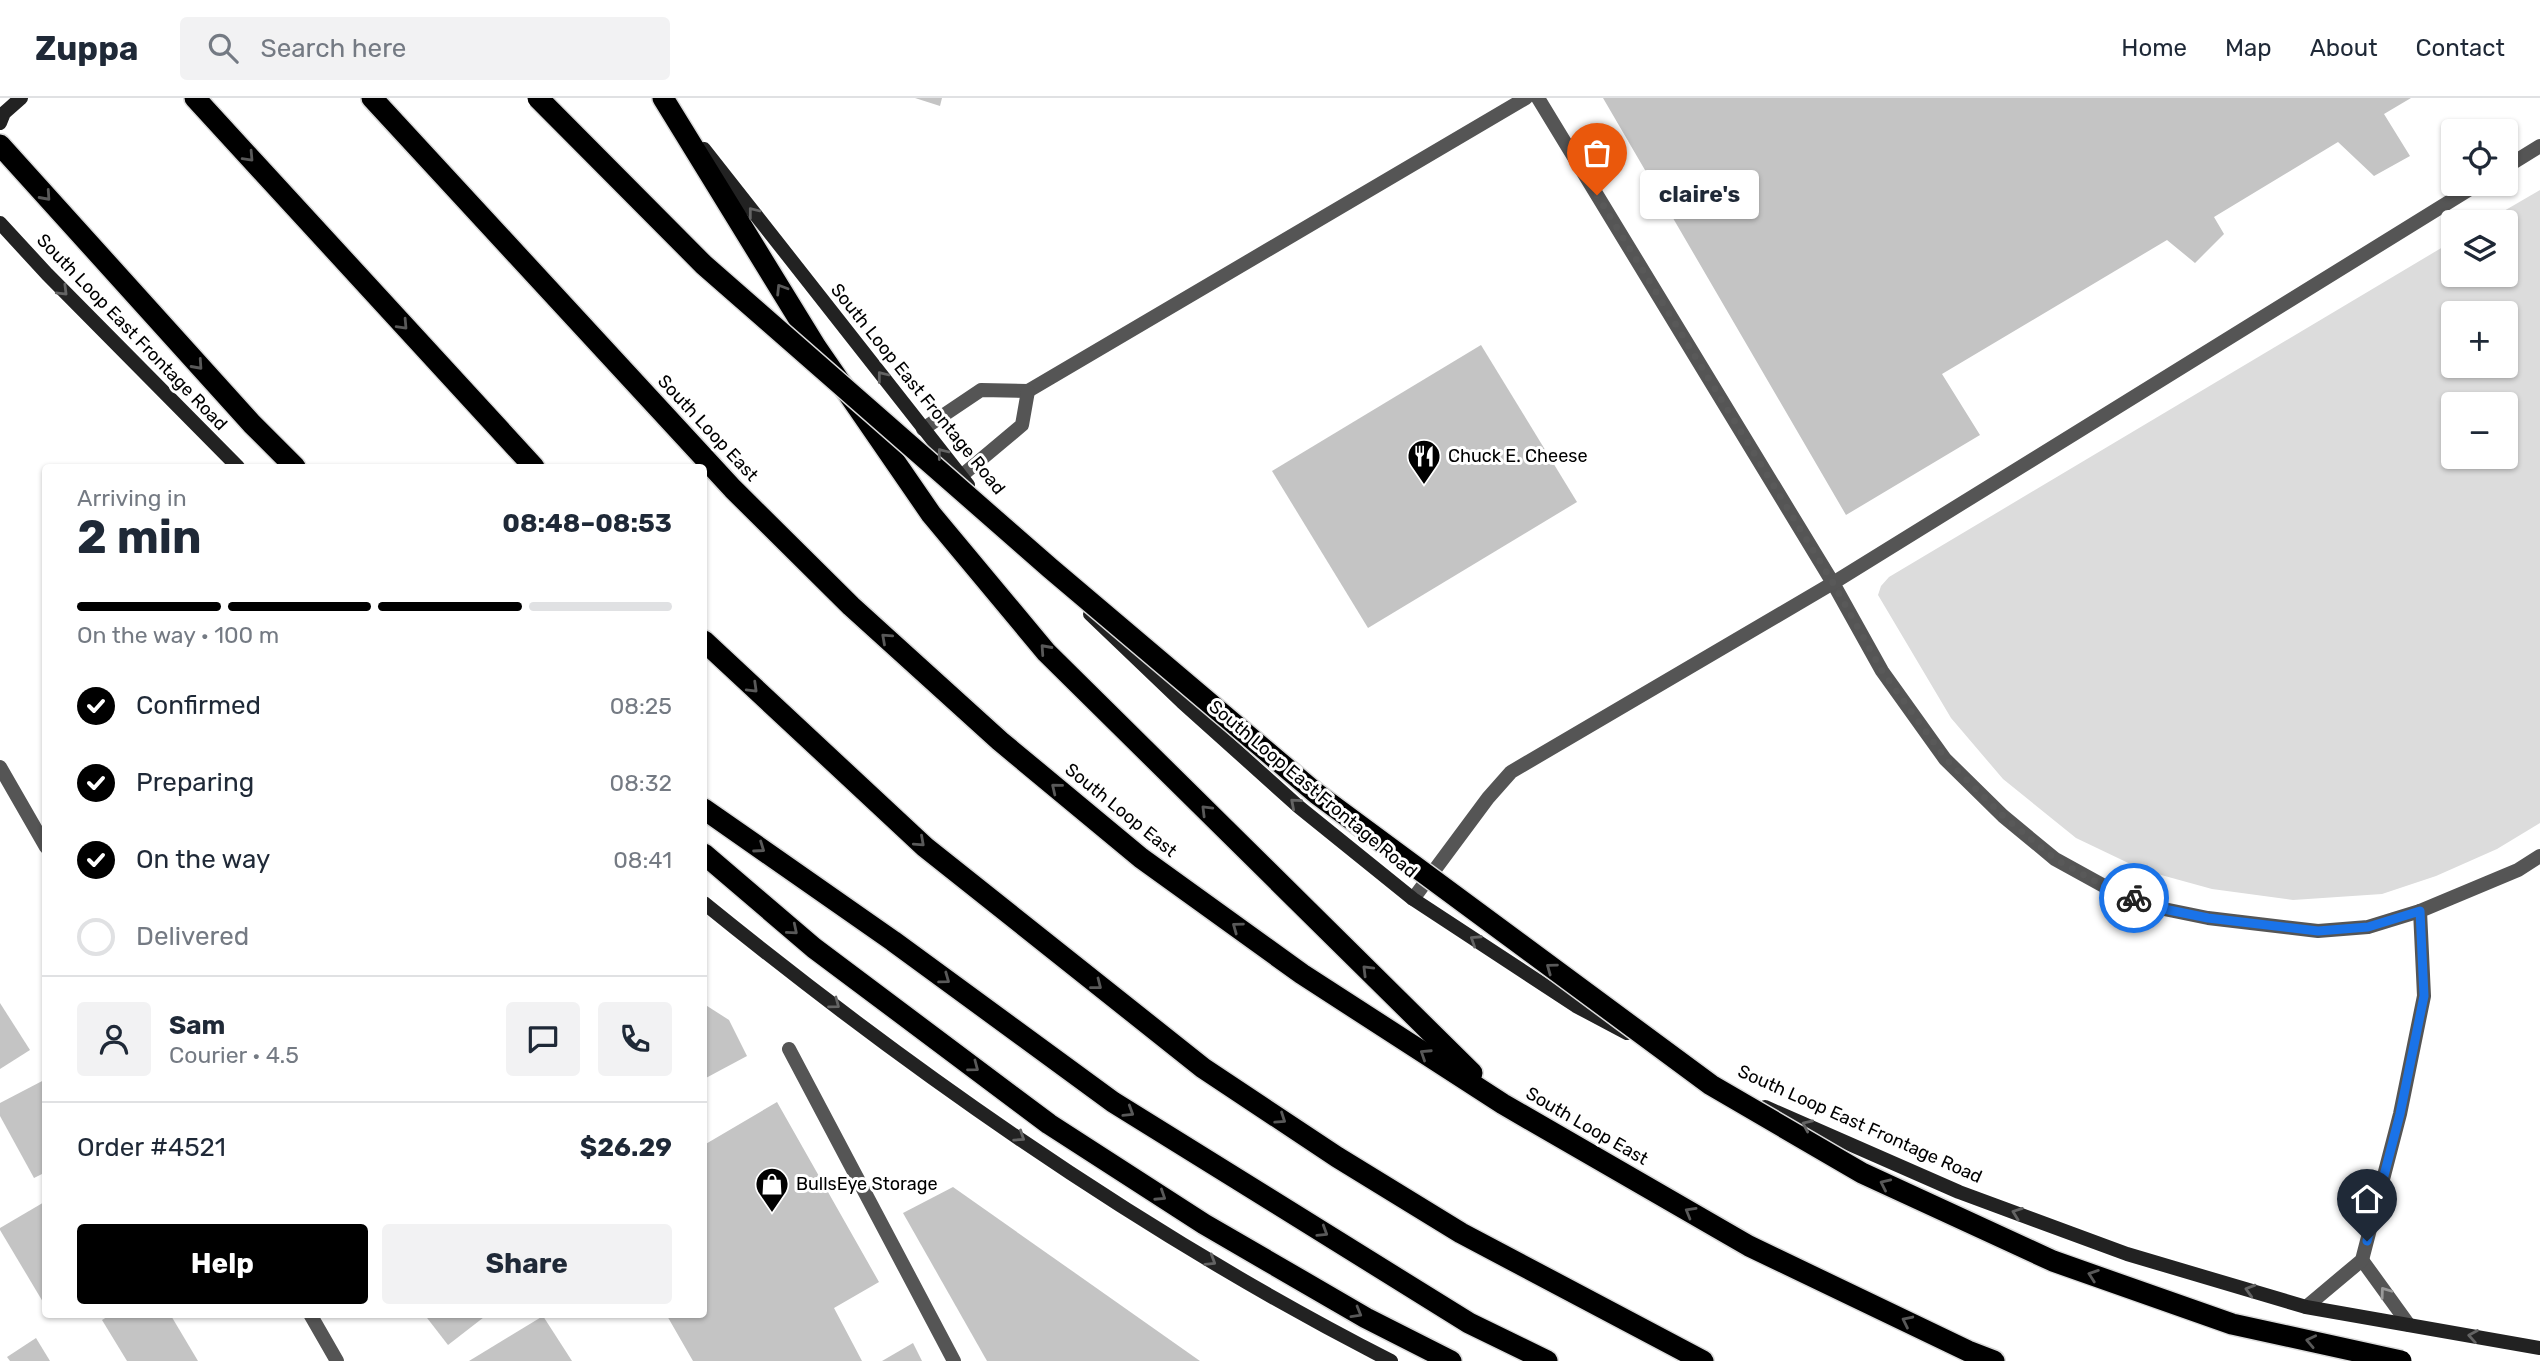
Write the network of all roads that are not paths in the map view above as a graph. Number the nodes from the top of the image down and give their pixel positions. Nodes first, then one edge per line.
1 (21, 98) edge
2 (372, 98) edge
3 (538, 98) edge
4 (664, 98) edge
5 (1526, 98) edge
6 (1538, 98) edge
7 (199, 103) edge
8 (0, 123) edge
9 (0, 145) edge
10 (2540, 146) edge
11 (2518, 160) edge
12 (2459, 196) edge
13 (0, 223) edge
14 (1028, 391) junction
15 (923, 429) junction
16 (235, 464) edge
17 (292, 464) edge
18 (531, 464) edge
19 (960, 477) junction
20 (1833, 583) junction
21 (707, 644) edge
22 (0, 767) edge
23 (707, 811) edge
24 (42, 840) edge
25 (2540, 856) edge
26 (707, 857) edge
27 (1413, 899) junction
28 (707, 904) edge
29 (2420, 911) junction
30 (789, 1049) dead end
31 (1503, 1104) junction
32 (2362, 1260) junction
33 (2306, 1307) junction
34 (312, 1318) edge
35 (2409, 1325) junction
36 (2540, 1348) edge
37 (1375, 1357) edge
38 (337, 1361) edge
39 (954, 1361) edge
40 (1391, 1361) edge
41 (1451, 1361) edge
42 (1547, 1361) edge
43 (1703, 1361) edge
44 (1994, 1361) edge
45 (2401, 1361) edge

1 - 8 main road
31 -> 2 highway, South Loop East
45 -> 3 highway, bridge
15 -> 4 main road, South Loop East Frontage Road
31 -> 4 highway
5 - 14 street
6 - 20 street
7 -> 18 highway
9 -> 17 highway
10 - 11 street
12 - 20 street
13 -> 16 main road, South Loop East Frontage Road
14 - 15 street
14 - 19 street
19 -> 15 main road, South Loop East Frontage Road
27 -> 19 main road, South Loop East Frontage Road
20 - 27 street
20 - 29 street
21 -> 43 highway
22 - 24 street
23 -> 42 highway
25 - 29 street
26 -> 41 highway
33 -> 27 main road, South Loop East Frontage Road
28 -> 37 main road
29 - 32 street
30 - 39 street
44 -> 31 highway, South Loop East
32 - 33 street
35 -> 32 street
33 - 35 main road, South Loop East Frontage Road
34 - 38 street
36 -> 35 main road, South Loop East Frontage Road
37 - 40 main road

